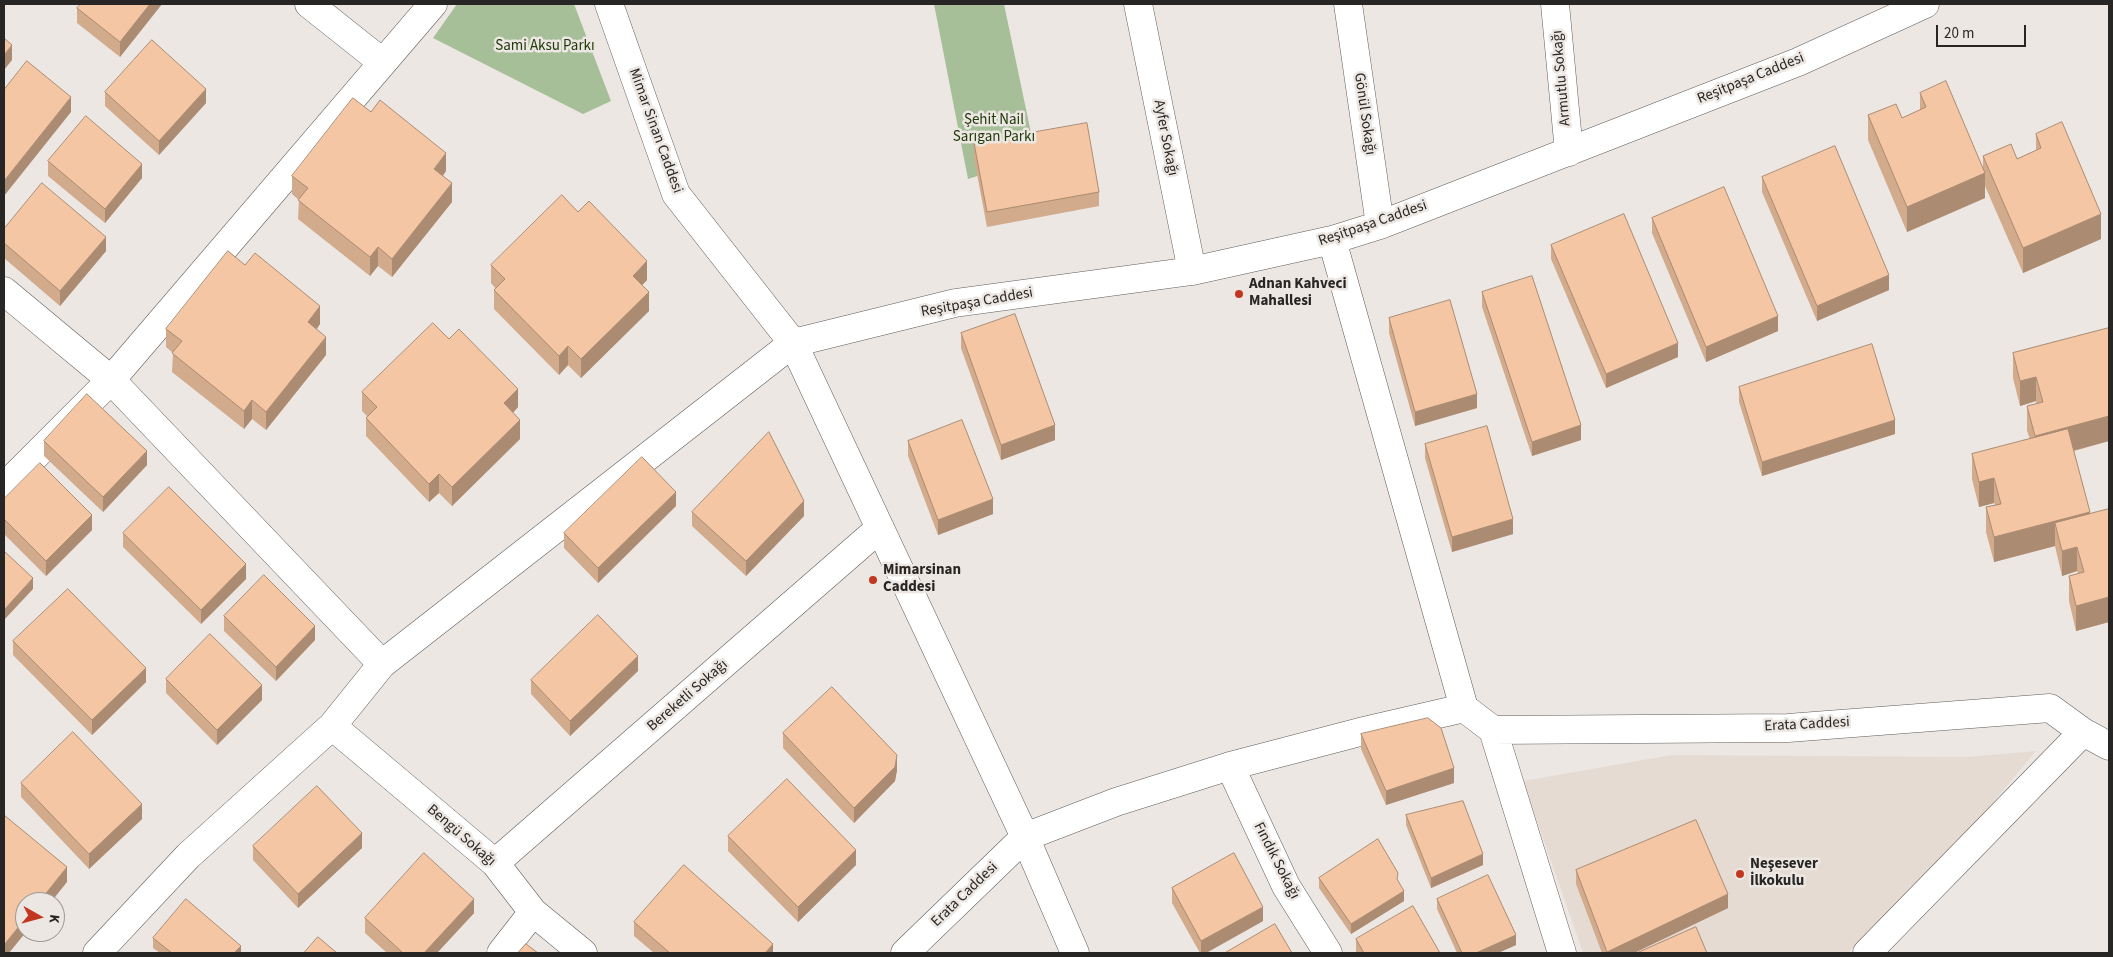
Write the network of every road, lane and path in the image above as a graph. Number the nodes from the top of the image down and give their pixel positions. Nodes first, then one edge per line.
1 (309, 4) edge
2 (433, 4) edge
3 (609, 4) edge
4 (1138, 4) edge
5 (1348, 4) edge
6 (1555, 4) edge
7 (1925, 4) edge
8 (382, 62) junction
9 (1569, 152) junction
10 (1380, 225) junction
11 (1332, 240) junction
12 (1192, 271) junction
13 (4, 291) edge
14 (793, 343) junction
15 (111, 380) junction
16 (4, 487) edge
17 (880, 528) junction
18 (382, 664) junction
19 (1464, 708) junction
20 (332, 726) junction
21 (1494, 730) junction
22 (2083, 732) junction
23 (2109, 746) edge
24 (1230, 766) junction
25 (1025, 837) junction
26 (495, 863) junction
27 (533, 912) junction
28 (97, 953) edge
29 (500, 953) edge
30 (583, 953) edge
31 (906, 953) edge
32 (1075, 953) edge
33 (1328, 953) edge
34 (1562, 953) edge
35 (1867, 953) edge

1 - 8 street
2 - 8 street
3 - 14 street, Mimar Sinan Caddesi
4 - 12 street, Ayfer Sokağı
5 - 10 street, Gönül Sokağı
6 - 9 street, Armutlu Sokağı
7 - 9 street, Reşitpaşa Caddesi
8 - 15 street
9 - 10 street, Reşitpaşa Caddesi
10 - 11 street, Reşitpaşa Caddesi
11 - 12 street, Reşitpaşa Caddesi
11 - 19 street
12 - 14 street, Reşitpaşa Caddesi
13 - 15 street
14 - 17 street, Mimar Sinan Caddesi
14 - 18 street
15 - 16 street
15 - 18 street
17 - 25 street, Mimar Sinan Caddesi
17 - 26 street, Bereketli Sokağı
18 - 20 street
19 - 21 street
19 - 24 street
20 - 26 street, Bengü Sokağı
20 - 28 street
21 - 22 street, Erata Caddesi
21 - 34 street
22 - 23 street, Erata Caddesi
22 - 35 street
24 - 25 street
24 - 33 street, Fındık Sokağı
25 - 31 street, Erata Caddesi
25 - 32 street
26 - 27 street, Bengü Sokağı
27 - 29 street
27 - 30 street, Bengü Sokağı

